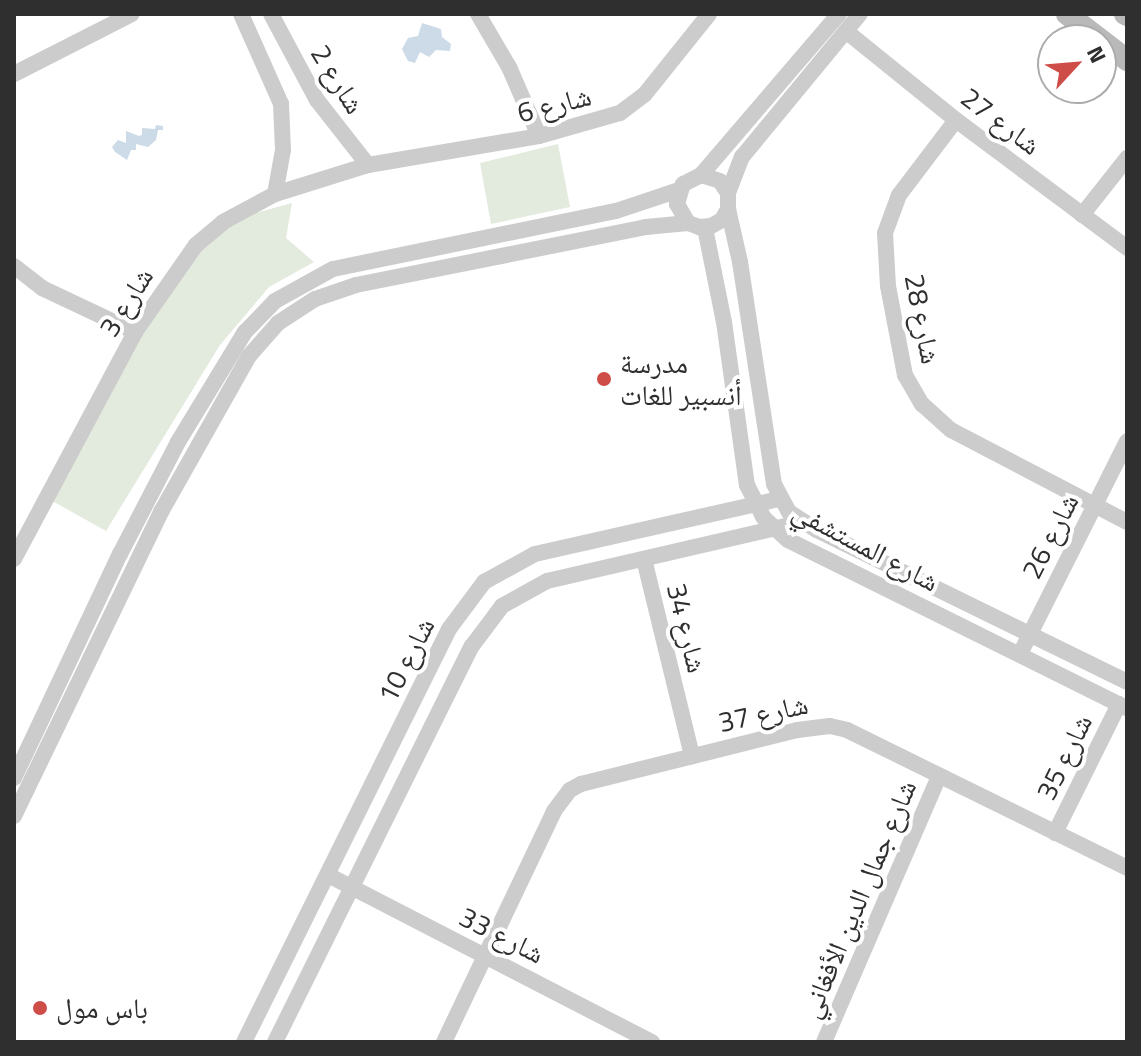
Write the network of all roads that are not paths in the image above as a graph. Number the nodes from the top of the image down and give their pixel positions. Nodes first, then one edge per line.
1 (132, 14) edge
2 (241, 14) edge
3 (271, 14) edge
4 (478, 14) edge
5 (709, 14) edge
6 (839, 14) edge
7 (860, 14) edge
8 (1067, 14) edge
9 (847, 32) junction
10 (1127, 60) edge
11 (14, 74) edge
12 (956, 120) junction
13 (539, 136) junction
14 (1127, 158) edge
15 (368, 165) junction
16 (701, 175) junction
17 (679, 190) junction
18 (275, 194) junction
19 (728, 201) junction
20 (1082, 215) junction
21 (688, 223) junction
22 (705, 228) junction
23 (1127, 248) edge
24 (14, 266) edge
25 (135, 332) junction
26 (1127, 441) edge
27 (779, 499) junction
28 (755, 505) junction
29 (1094, 506) junction
30 (802, 522) junction
31 (1127, 522) edge
32 (652, 527) junction
33 (774, 529) junction
34 (610, 537) junction
35 (652, 557) junction
36 (128, 558) junction
37 (14, 559) edge
38 (617, 565) junction
39 (1030, 634) junction
40 (1020, 654) junction
41 (1127, 682) edge
42 (1123, 706) edge
43 (692, 756) junction
44 (939, 776) junction
45 (14, 778) edge
46 (14, 816) edge
47 (1055, 833) junction
48 (1127, 868) edge
49 (328, 875) junction
50 (353, 887) junction
51 (484, 955) junction
52 (244, 1042) edge
53 (275, 1042) edge
54 (444, 1042) edge
55 (652, 1042) edge
56 (824, 1042) edge

1 - 11 street
2 - 18 street, شارع 2
3 - 15 street, شارع 2
4 - 13 street
5 - 13 street, شارع 6
6 - 16 street
7 - 9 street
8 - 10 street
9 - 12 street, شارع 27
9 - 19 street
12 - 20 street, شارع 27
12 - 29 street, شارع 28
13 - 15 street, شارع 6
14 - 20 street
15 - 18 street, شارع 3
16 - 17 street
16 - 19 street
17 - 21 street
17 - 36 street
18 - 25 street, شارع 3
19 - 22 street
19 - 27 street, شارع المستشفي
20 - 23 street, شارع 27
21 - 22 street
21 - 36 street
22 - 28 street, شارع المستشفي
24 - 25 street
25 - 37 street, شارع 3
26 - 29 street, شارع 26
27 - 28 street, شارع 10
27 - 30 street, شارع المستشفي
28 - 32 street, شارع 10
28 - 33 street, شارع المستشفي
29 - 31 street, شارع 28
29 - 39 street, شارع 26
30 - 33 street, شارع 10
30 - 39 street, شارع المستشفي
32 - 34 street, شارع 10
32 - 35 street, شارع 34
33 - 35 street, شارع 10
33 - 40 street, شارع المستشفي
34 - 38 street
34 - 49 street, شارع 10
35 - 38 street, شارع 10
35 - 43 street, شارع 34
36 - 45 street
36 - 46 street
38 - 50 street, شارع 10
39 - 40 street, شارع 26
39 - 41 street, شارع المستشفي
40 - 42 street, شارع المستشفي
42 - 47 street, شارع 35
43 - 44 street, شارع 37
43 - 51 street, شارع 37
44 - 47 street, شارع 37
44 - 56 street, شارع جمال الدين الأفغاني
47 - 48 street, شارع 37
49 - 50 street, شارع 33
49 - 52 street, شارع 10
50 - 51 street, شارع 33
50 - 53 street, شارع 10
51 - 54 street, شارع 37
51 - 55 street, شارع 33

